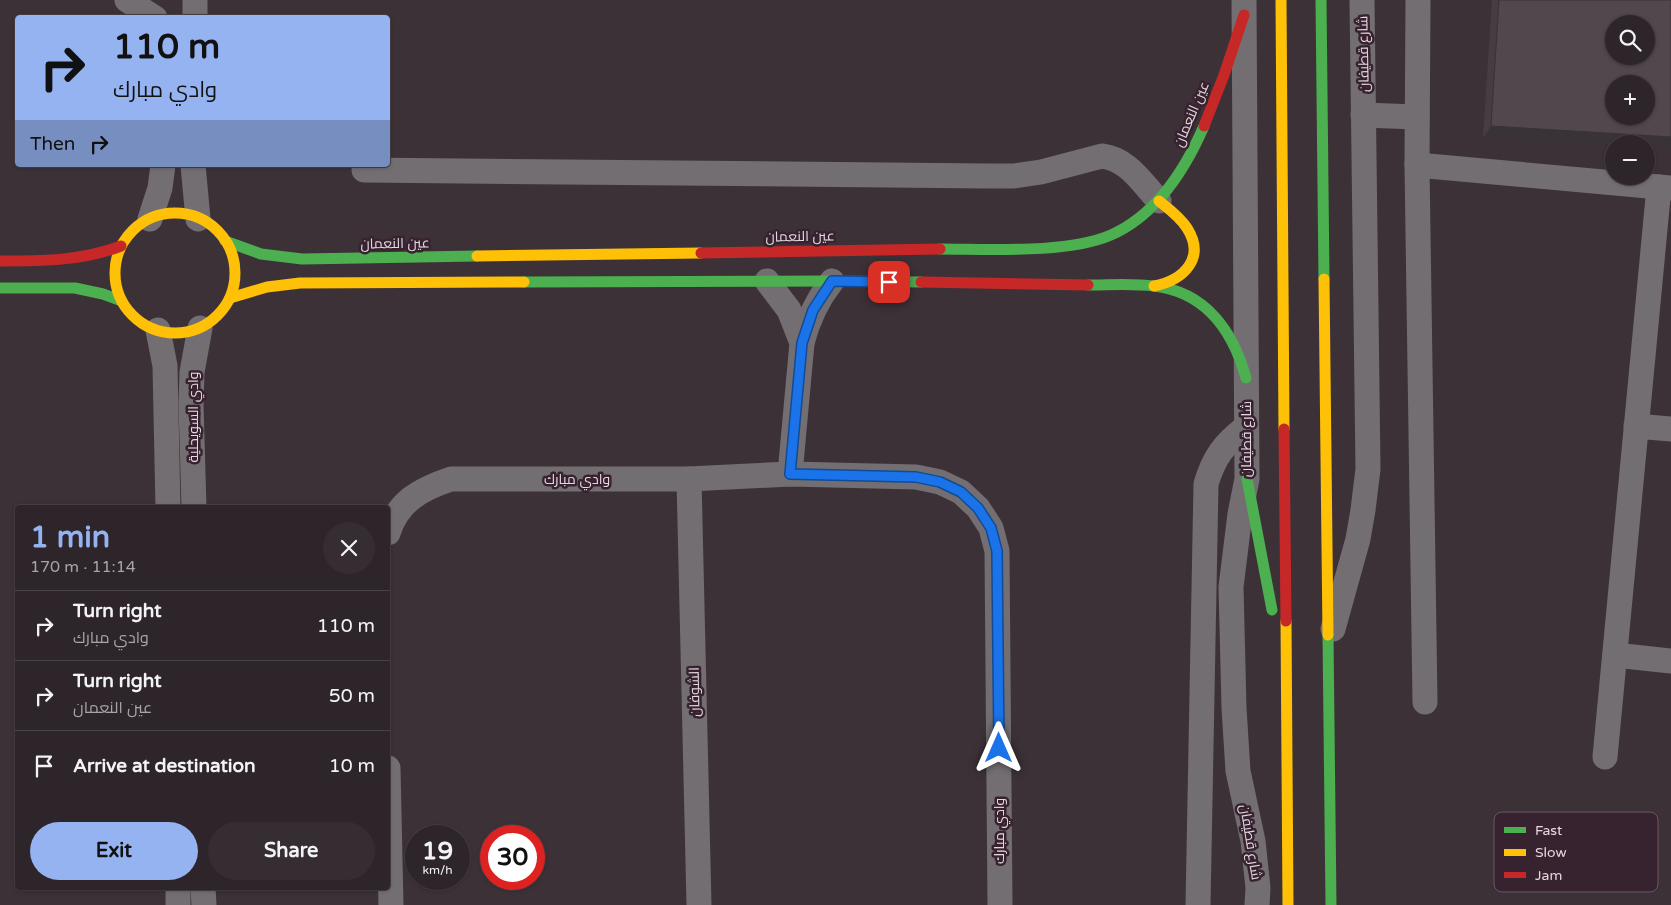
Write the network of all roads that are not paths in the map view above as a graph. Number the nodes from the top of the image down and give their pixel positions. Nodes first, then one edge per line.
1 (126, 0) edge
2 (161, 0) edge
3 (1281, 0) edge
4 (1320, 0) edge
5 (1362, 0) edge
6 (1418, 0) edge
7 (1244, 7) edge
8 (150, 15) edge
9 (161, 15) edge
10 (1363, 115) junction
11 (1417, 117) junction
12 (1417, 165) junction
13 (163, 167) edge
14 (193, 167) edge
15 (364, 170) dead end
16 (1664, 188) edge
17 (1159, 201) junction
18 (198, 218) junction
19 (150, 219) junction
20 (225, 241) junction
21 (121, 246) junction
22 (0, 261) edge
23 (767, 281) junction
24 (832, 281) junction
25 (1154, 286) junction
26 (0, 288) edge
27 (230, 298) junction
28 (122, 301) junction
29 (200, 328) junction
30 (158, 330) junction
31 (802, 343) junction
32 (1246, 378) junction
33 (1636, 426) junction
34 (1246, 427) junction
35 (1671, 429) edge
36 (790, 474) junction
37 (689, 479) junction
38 (1247, 479) junction
39 (168, 505) edge
40 (194, 505) edge
41 (390, 526) edge
42 (1329, 644) junction
43 (1615, 655) junction
44 (1671, 661) edge
45 (1285, 673) junction
46 (1425, 702) dead end
47 (1605, 757) dead end
48 (390, 871) edge
49 (178, 890) edge
50 (203, 890) edge
51 (178, 905) edge
52 (204, 905) edge
53 (391, 905) edge
54 (699, 905) edge
55 (1000, 905) edge
56 (1198, 905) edge
57 (1258, 905) edge
58 (1288, 905) edge
59 (1331, 905) edge

1 - 8 street
2 - 9 street
3 - 45 street
4 - 42 street, شارع قطيفان
5 - 10 street, شارع قطيفان
6 - 11 street
7 - 17 street, عين النعمان
7 - 32 street, شارع قطيفان
10 - 11 street
10 - 42 street, شارع قطيفان
11 - 12 street
12 - 16 street
12 - 46 street
13 - 19 street
14 - 18 street
15 - 17 street
16 - 33 street
17 - 20 street, عين النعمان
17 - 25 street
18 - 19 street
18 - 20 street
19 - 21 street
20 - 27 street
21 - 22 street
21 - 28 street
23 - 24 street
23 - 27 street
23 - 31 street
24 - 25 street
24 - 31 street
25 - 32 street
26 - 28 street
27 - 29 street
28 - 30 street
29 - 30 street
29 - 40 street, وادي السويحلية
30 - 39 street, وادي السويحلية
31 - 36 street
32 - 34 street, شارع قطيفان
33 - 35 street
33 - 43 street
34 - 38 street, شارع قطيفان
34 - 56 street
36 - 37 street, وادي مبارك
36 - 55 street, وادي مبارك
37 - 41 street, وادي مبارك
37 - 54 street, الشوفان
38 - 45 street
38 - 57 street, شارع قطيفان
42 - 59 street, شارع قطيفان
43 - 44 street
43 - 47 street
45 - 58 street
48 - 53 street
49 - 51 street
50 - 52 street

